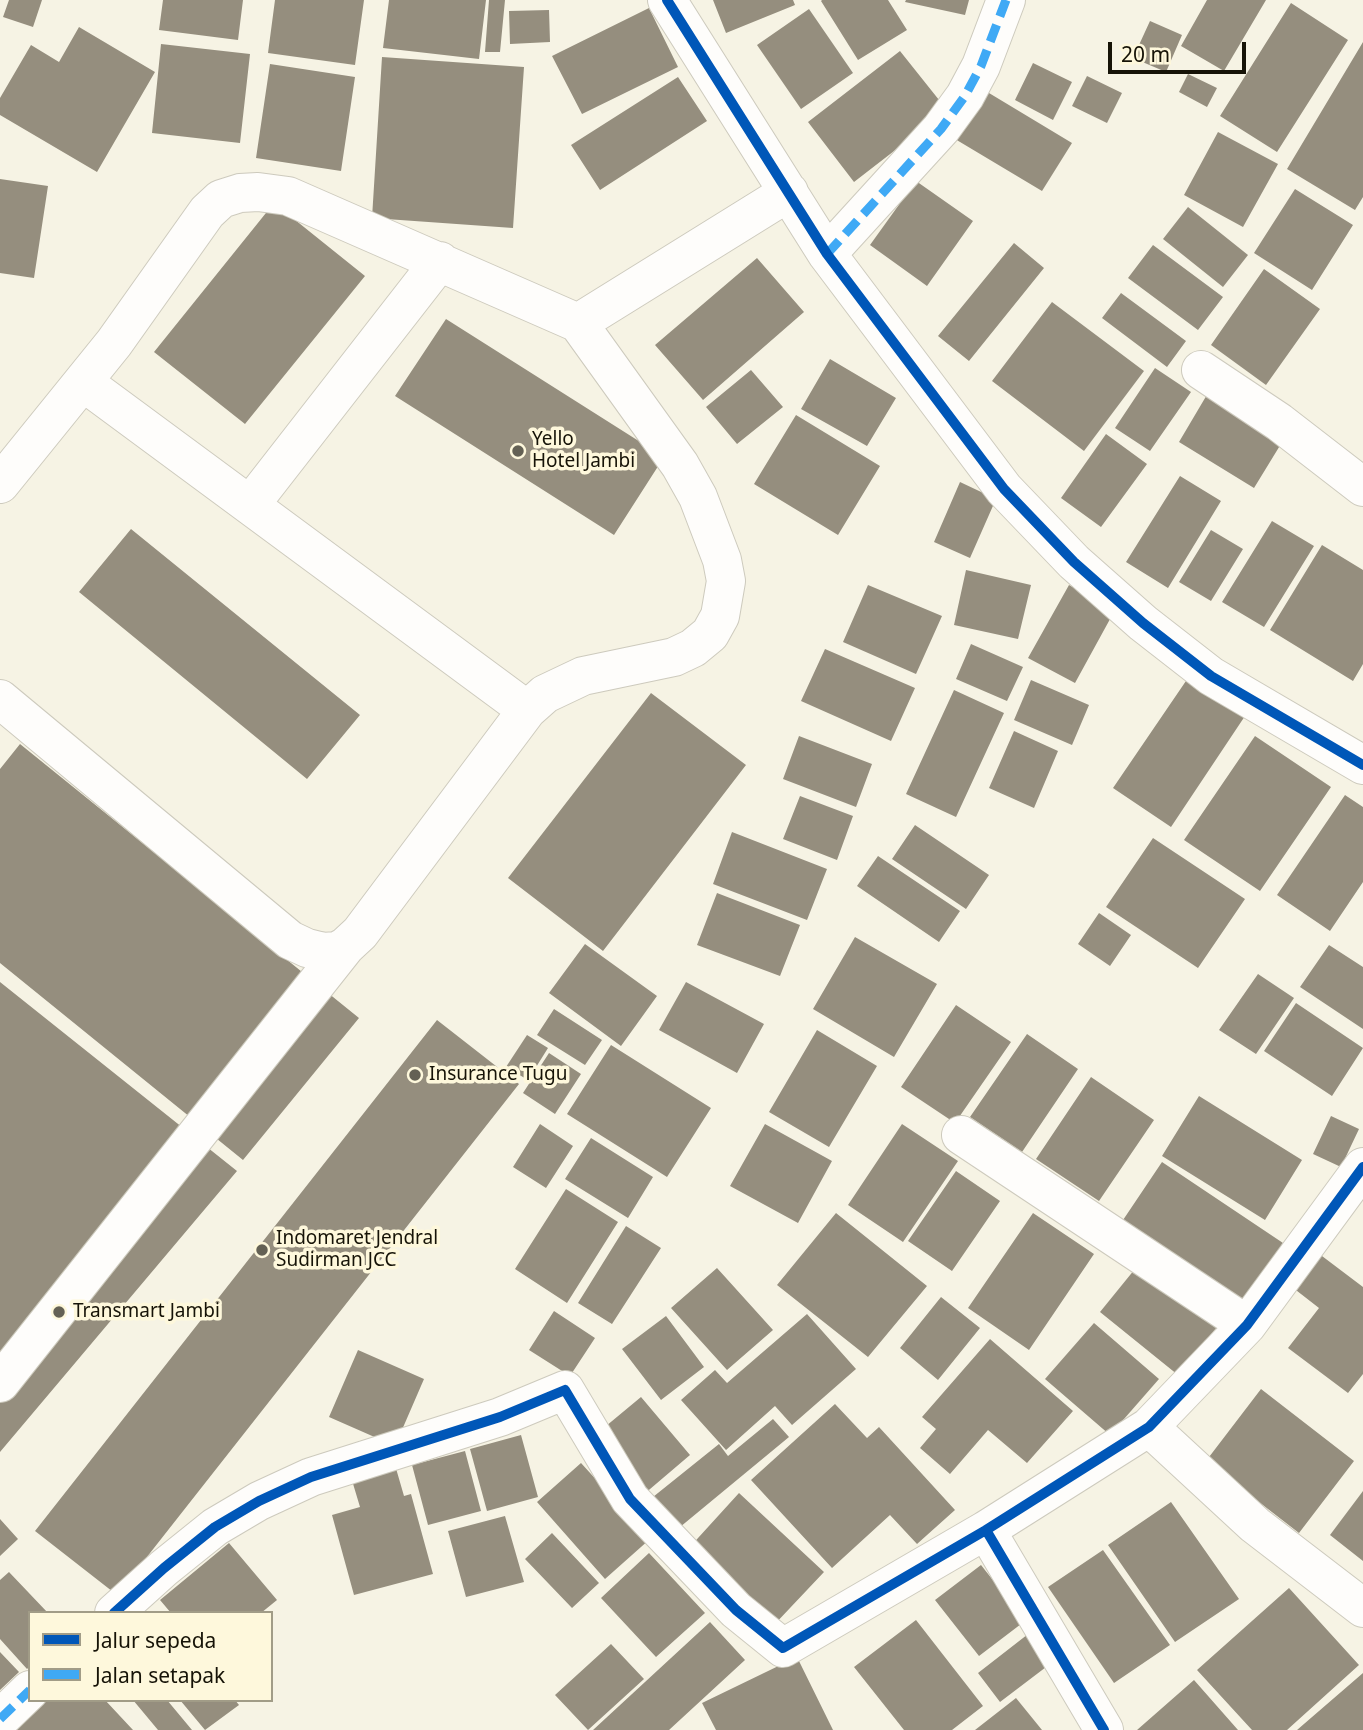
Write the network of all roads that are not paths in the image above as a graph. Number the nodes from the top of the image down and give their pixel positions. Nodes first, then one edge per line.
1 (667, 0) edge
2 (1006, 0) edge
3 (789, 192) junction
4 (827, 254) junction
5 (440, 261) junction
6 (578, 323) junction
7 (1201, 370) dead end
8 (83, 382) junction
9 (0, 485) edge
10 (1363, 487) edge
11 (250, 505) junction
12 (0, 699) edge
13 (527, 710) junction
14 (1363, 765) edge
15 (346, 946) junction
16 (961, 1135) dead end
17 (1363, 1167) edge
18 (1247, 1325) junction
19 (0, 1383) edge
20 (1149, 1427) junction
21 (986, 1530) junction
22 (1363, 1608) edge
23 (116, 1611) edge
24 (28, 1692) edge
25 (0, 1719) edge
26 (1104, 1730) edge

1 - 3 street
2 - 4 street
3 - 4 street
3 - 6 street
4 - 14 street
5 - 6 street
5 - 8 street
5 - 11 street
6 - 13 street
7 - 10 street
8 - 9 street
8 - 11 street
11 - 13 street
12 - 15 street
13 - 15 street
15 - 19 street
16 - 18 street
17 - 18 street
18 - 20 street
20 - 21 street
20 - 22 street
21 - 23 street
21 - 26 street
24 - 25 street

